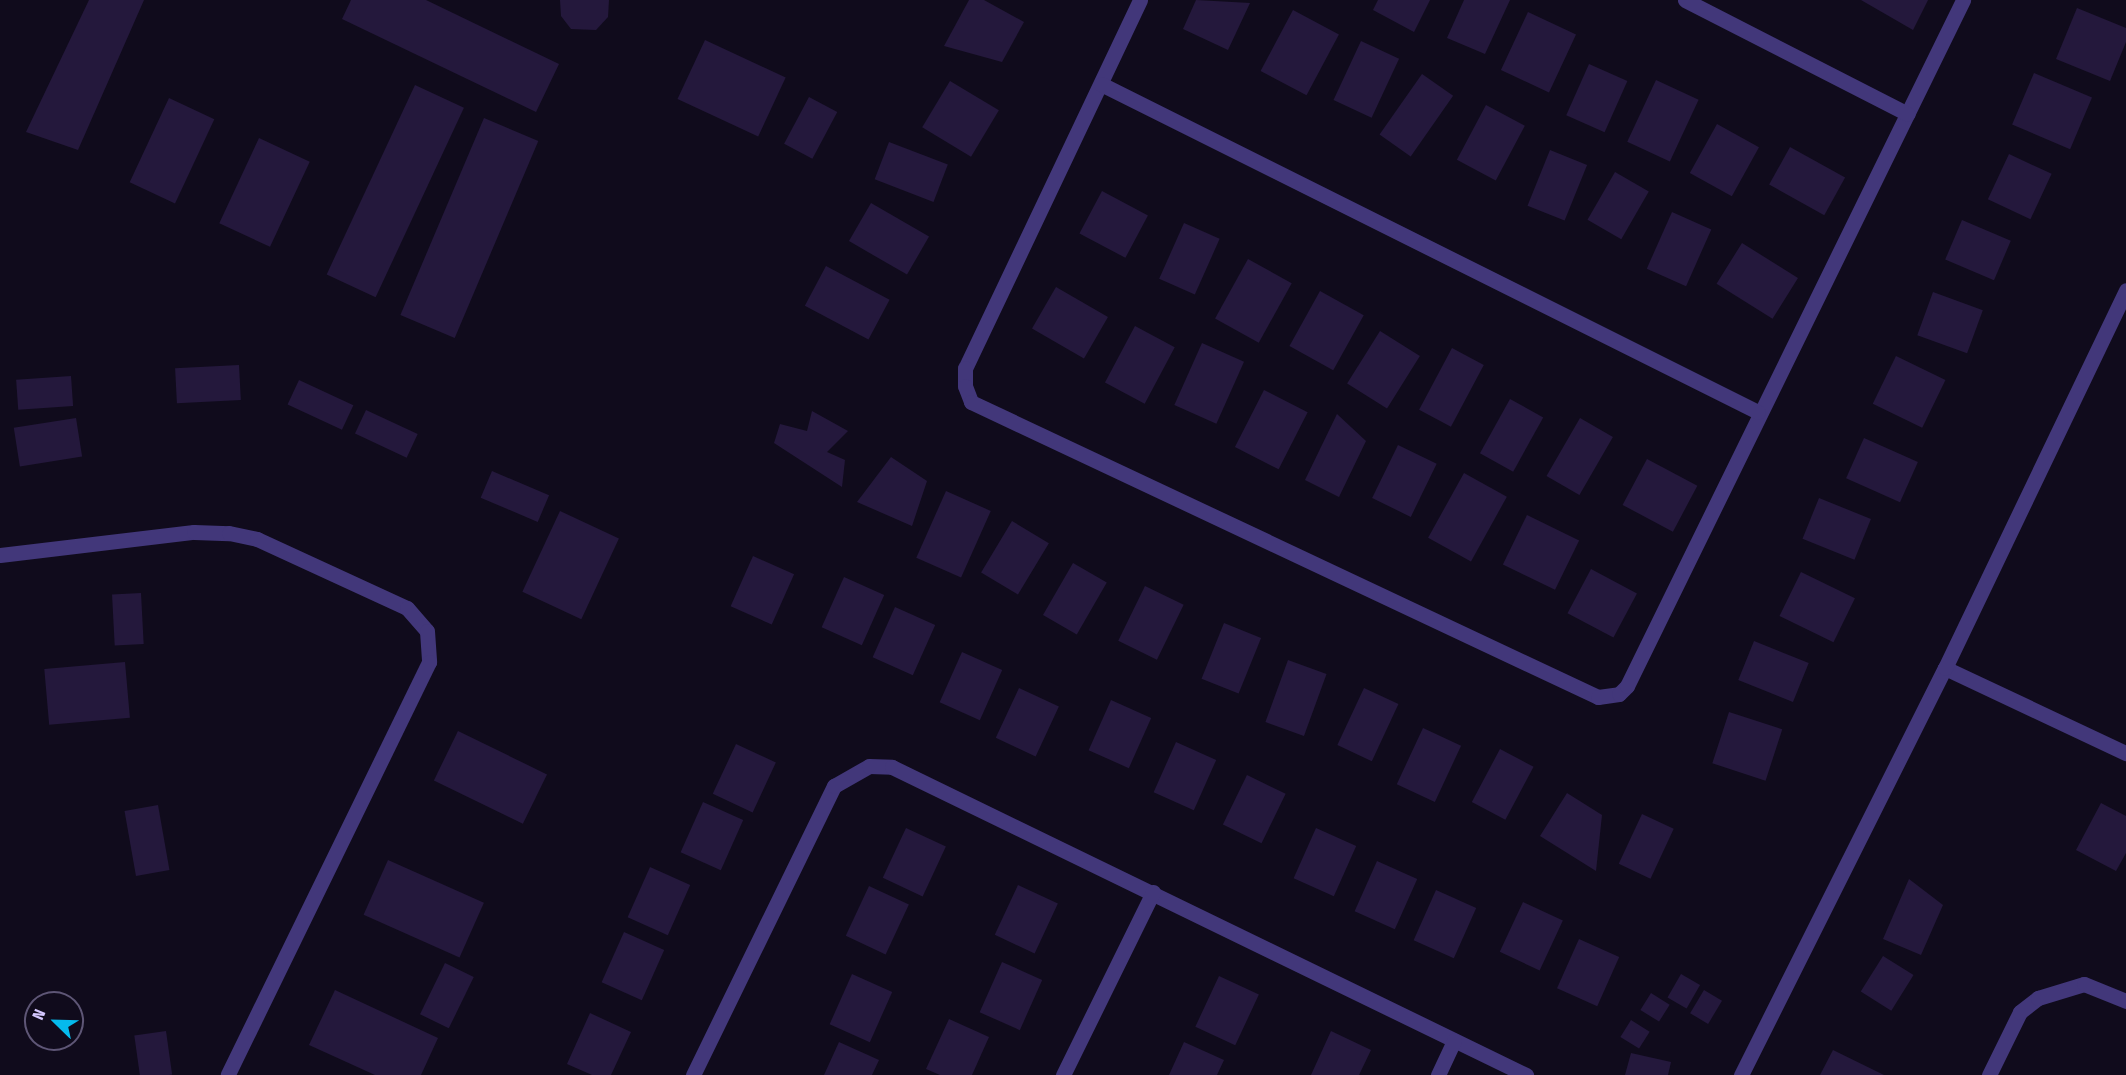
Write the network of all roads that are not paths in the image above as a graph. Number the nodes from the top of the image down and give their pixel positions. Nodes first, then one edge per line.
1 (1140, 0) edge
2 (1685, 0) edge
3 (1963, 0) edge
4 (1101, 84) junction
5 (1908, 114) junction
6 (2126, 290) edge
7 (1758, 412) junction
8 (0, 555) edge
9 (1946, 668) junction
10 (2126, 753) edge
11 (1153, 892) junction
12 (2126, 1001) edge
13 (1455, 1040) junction
14 (228, 1075) edge
15 (693, 1075) edge
16 (1063, 1075) edge
17 (1438, 1075) edge
18 (1526, 1075) edge
19 (1741, 1075) edge
20 (1989, 1075) edge

1 - 4 street
2 - 5 street
3 - 5 street
4 - 7 street
4 - 7 street
5 - 7 street
6 - 9 street
8 - 14 street
9 - 10 street
9 - 19 street
11 - 13 street
11 - 15 street
11 - 16 street
12 - 20 street
13 - 17 street
13 - 18 street

